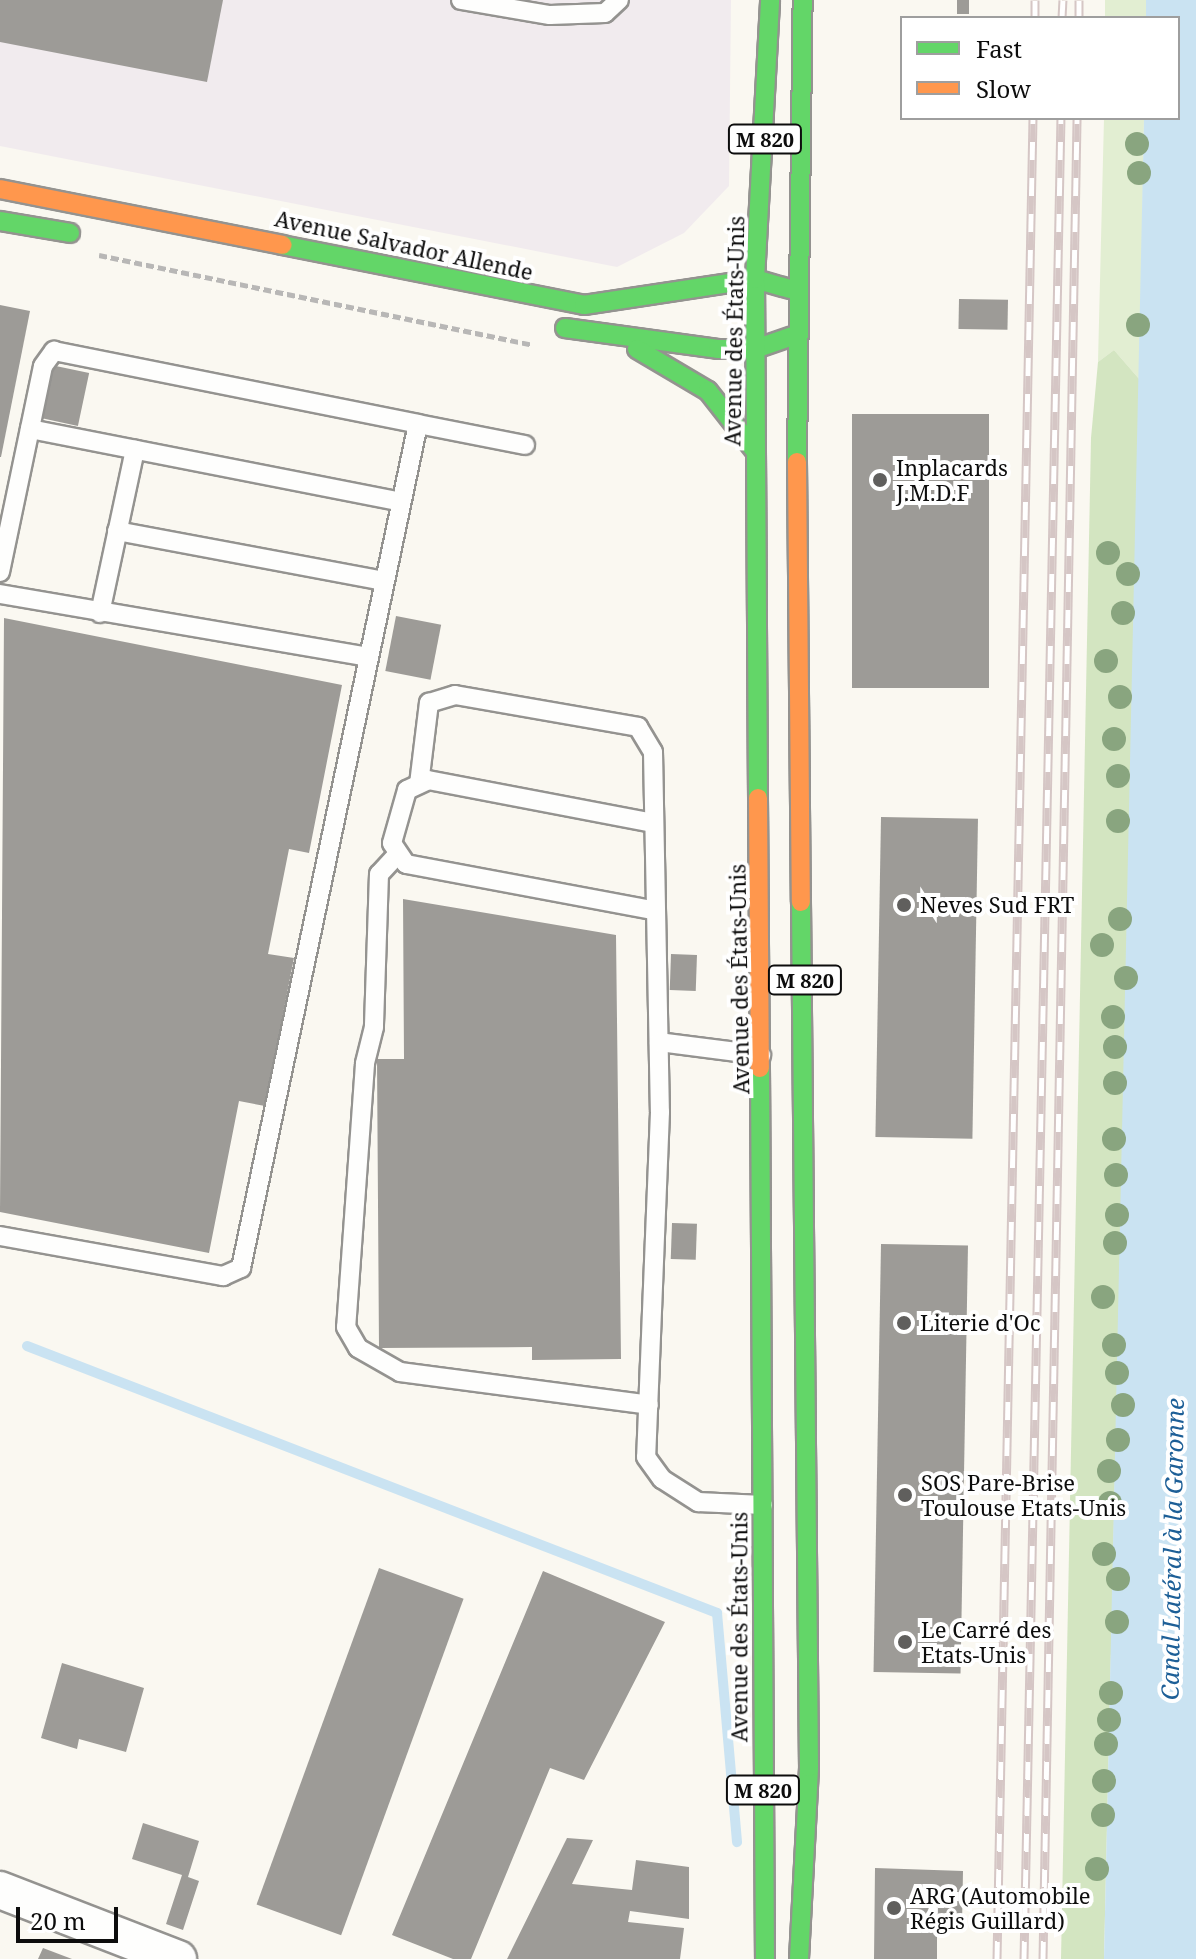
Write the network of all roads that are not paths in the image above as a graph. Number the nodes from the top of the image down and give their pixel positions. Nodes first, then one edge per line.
1 (461, 0) edge
2 (619, 0) edge
3 (770, 0) edge
4 (803, 0) edge
5 (0, 189) edge
6 (0, 221) edge
7 (90, 245) road end
8 (755, 279) junction
9 (798, 293) junction
10 (538, 323) dead end
11 (798, 333) junction
12 (597, 334) junction
13 (755, 349) junction
14 (418, 424) junction
15 (30, 429) junction
16 (525, 445) dead end
17 (135, 450) junction
18 (755, 451) junction
19 (401, 502) junction
20 (117, 531) junction
21 (0, 572) edge
22 (383, 581) junction
23 (0, 594) edge
24 (100, 613) junction
25 (367, 657) junction
26 (419, 784) junction
27 (654, 823) junction
28 (396, 856) junction
29 (652, 910) junction
30 (659, 1042) junction
31 (764, 1055) junction
32 (0, 1236) edge
33 (649, 1405) junction
34 (763, 1505) junction
35 (0, 1890) edge
36 (178, 1959) edge
37 (765, 1959) edge
38 (799, 1959) edge

1 - 2 lane
3 - 8 main road, Avenue des États-Unis / M 820
4 - 9 main road, M 820
5 - 8 main road, Avenue Salvador Allende
6 - 7 main road
8 - 9 main road, Avenue Salvador Allende
8 - 13 main road, Avenue des États-Unis / M 820
9 - 11 main road, M 820
10 - 12 main road
11 - 13 main road
11 - 38 main road, M 820
12 - 13 main road
12 - 18 main road
13 - 18 main road, Avenue des États-Unis / M 820
14 - 15 lane
14 - 16 lane
14 - 19 lane
15 - 17 lane
15 - 21 lane
17 - 19 lane
17 - 20 lane
18 - 31 main road, Avenue des États-Unis / M 820
19 - 22 lane
20 - 22 lane
20 - 24 lane
22 - 25 lane
23 - 24 lane
24 - 25 lane
25 - 32 lane
26 - 27 lane
26 - 27 lane
26 - 28 lane
27 - 29 lane
28 - 29 lane
28 - 33 lane
29 - 30 lane
30 - 31 lane
30 - 33 lane
31 - 34 main road, Avenue des États-Unis / M 820
33 - 34 lane
34 - 37 main road, Avenue des États-Unis / M 820
35 - 36 street

